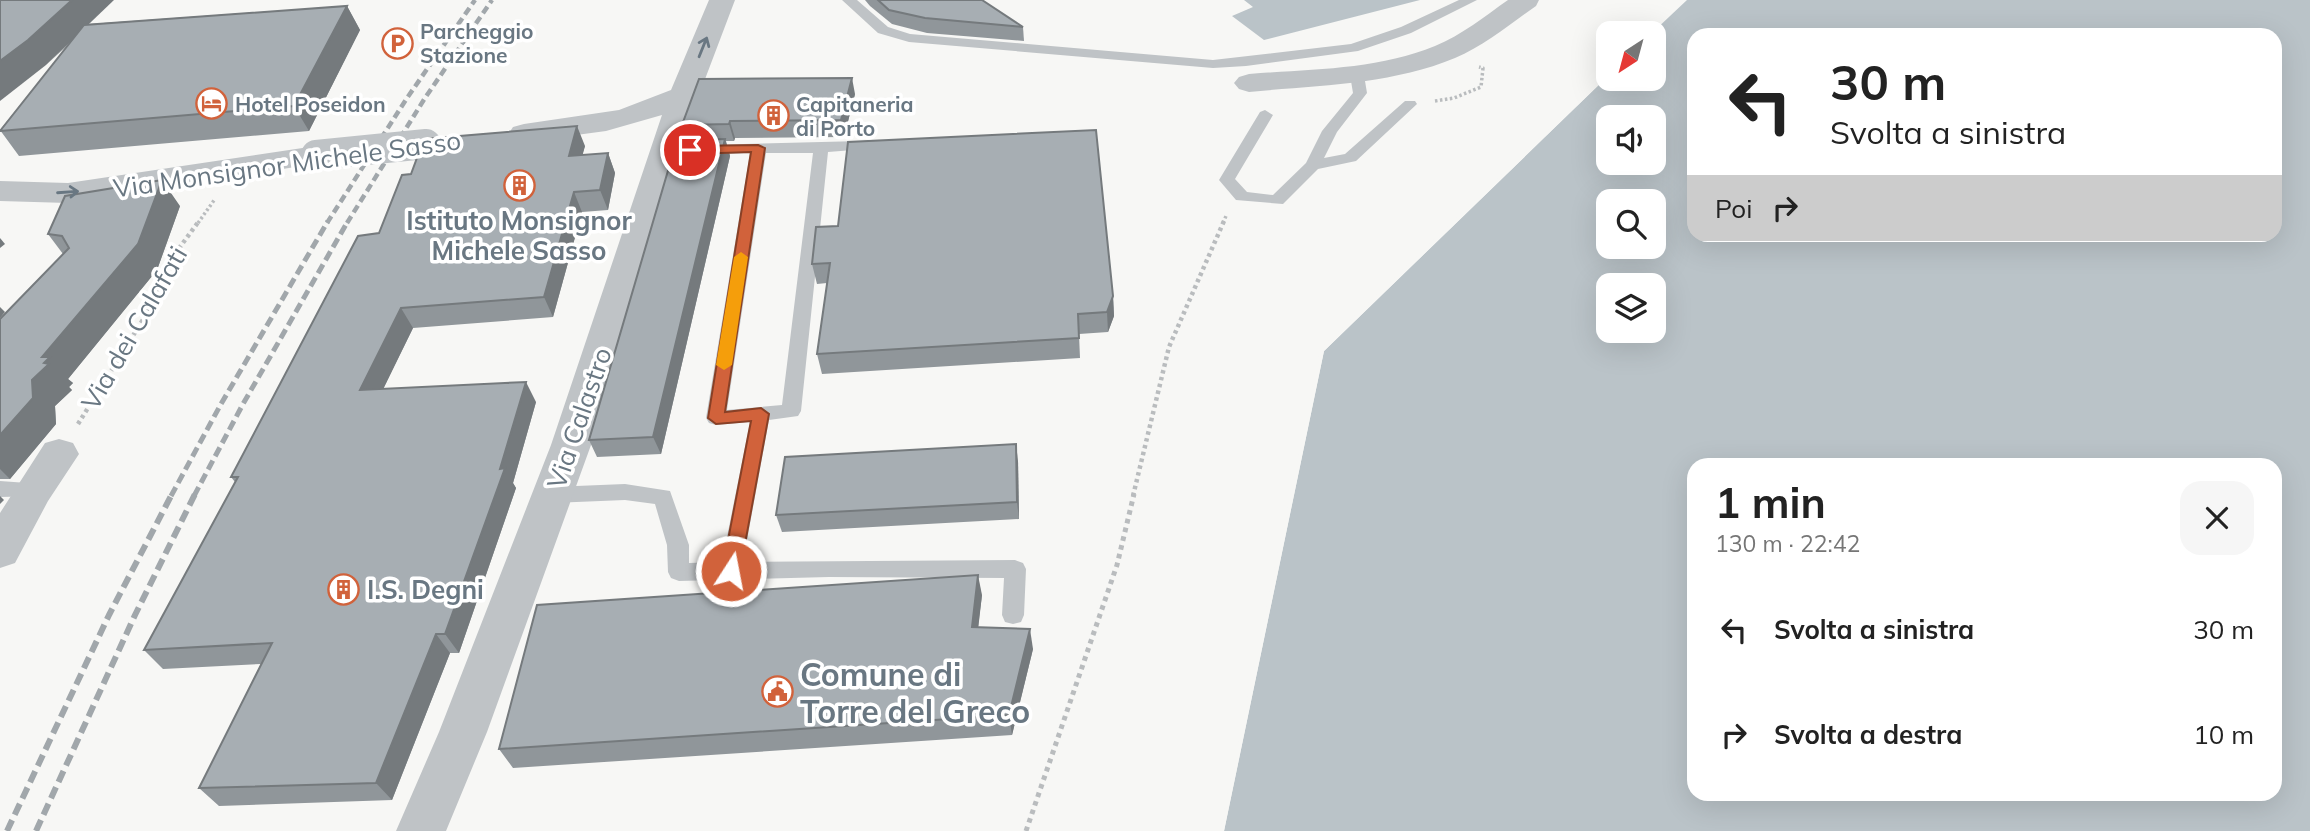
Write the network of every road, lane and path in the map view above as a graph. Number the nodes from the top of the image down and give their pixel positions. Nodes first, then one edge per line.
1 (722, 0) edge
2 (849, 0) edge
3 (1470, 0) edge
4 (1526, 0) edge
5 (1353, 48) junction
6 (1357, 72) joint
7 (1249, 83) dead end
8 (1475, 90) dead end
9 (684, 95) junction
10 (1454, 98) dead end
11 (1410, 104) dead end
12 (1265, 115) dead end
13 (616, 122) junction
14 (494, 136) edge
15 (440, 143) edge
16 (861, 146) edge
17 (758, 148) junction
18 (821, 148) junction
19 (678, 150) junction
20 (1312, 165) junction
21 (239, 168) junction
22 (0, 191) edge
23 (1242, 196) junction
24 (761, 414) junction
25 (59, 454) joint
26 (17, 489) edge
27 (552, 495) junction
28 (0, 551) edge
29 (731, 571) junction
30 (1013, 615) dead end
31 (421, 831) edge
32 (1026, 831) edge

9 -> 1 street, Via Calastro
2 - 5 lane
3 - 5 lane
4 - 7 street
5 - 6 lane
6 - 20 lane
8 - 10 path
9 - 13 street, Via Monsignor Michele Sasso
9 - 19 street, Via Calastro
11 - 20 lane
12 - 23 lane
13 - 14 street, Via Monsignor Michele Sasso
13 - 19 street, Via Monsignor Michele Sasso
15 - 21 street, Via Monsignor Michele Sasso, bridge
16 - 18 lane
17 - 18 lane
17 - 19 lane
17 - 24 lane
18 - 24 lane
19 - 27 street, Via Calastro
20 - 23 lane
22 -> 21 street, Via Monsignor Michele Sasso
21 - 25 path, Via dei Calafati
23 - 32 path
24 - 29 lane
25 - 26 street
26 - 28 street
27 - 29 lane
27 - 31 street, Via Calastro
29 - 30 lane

